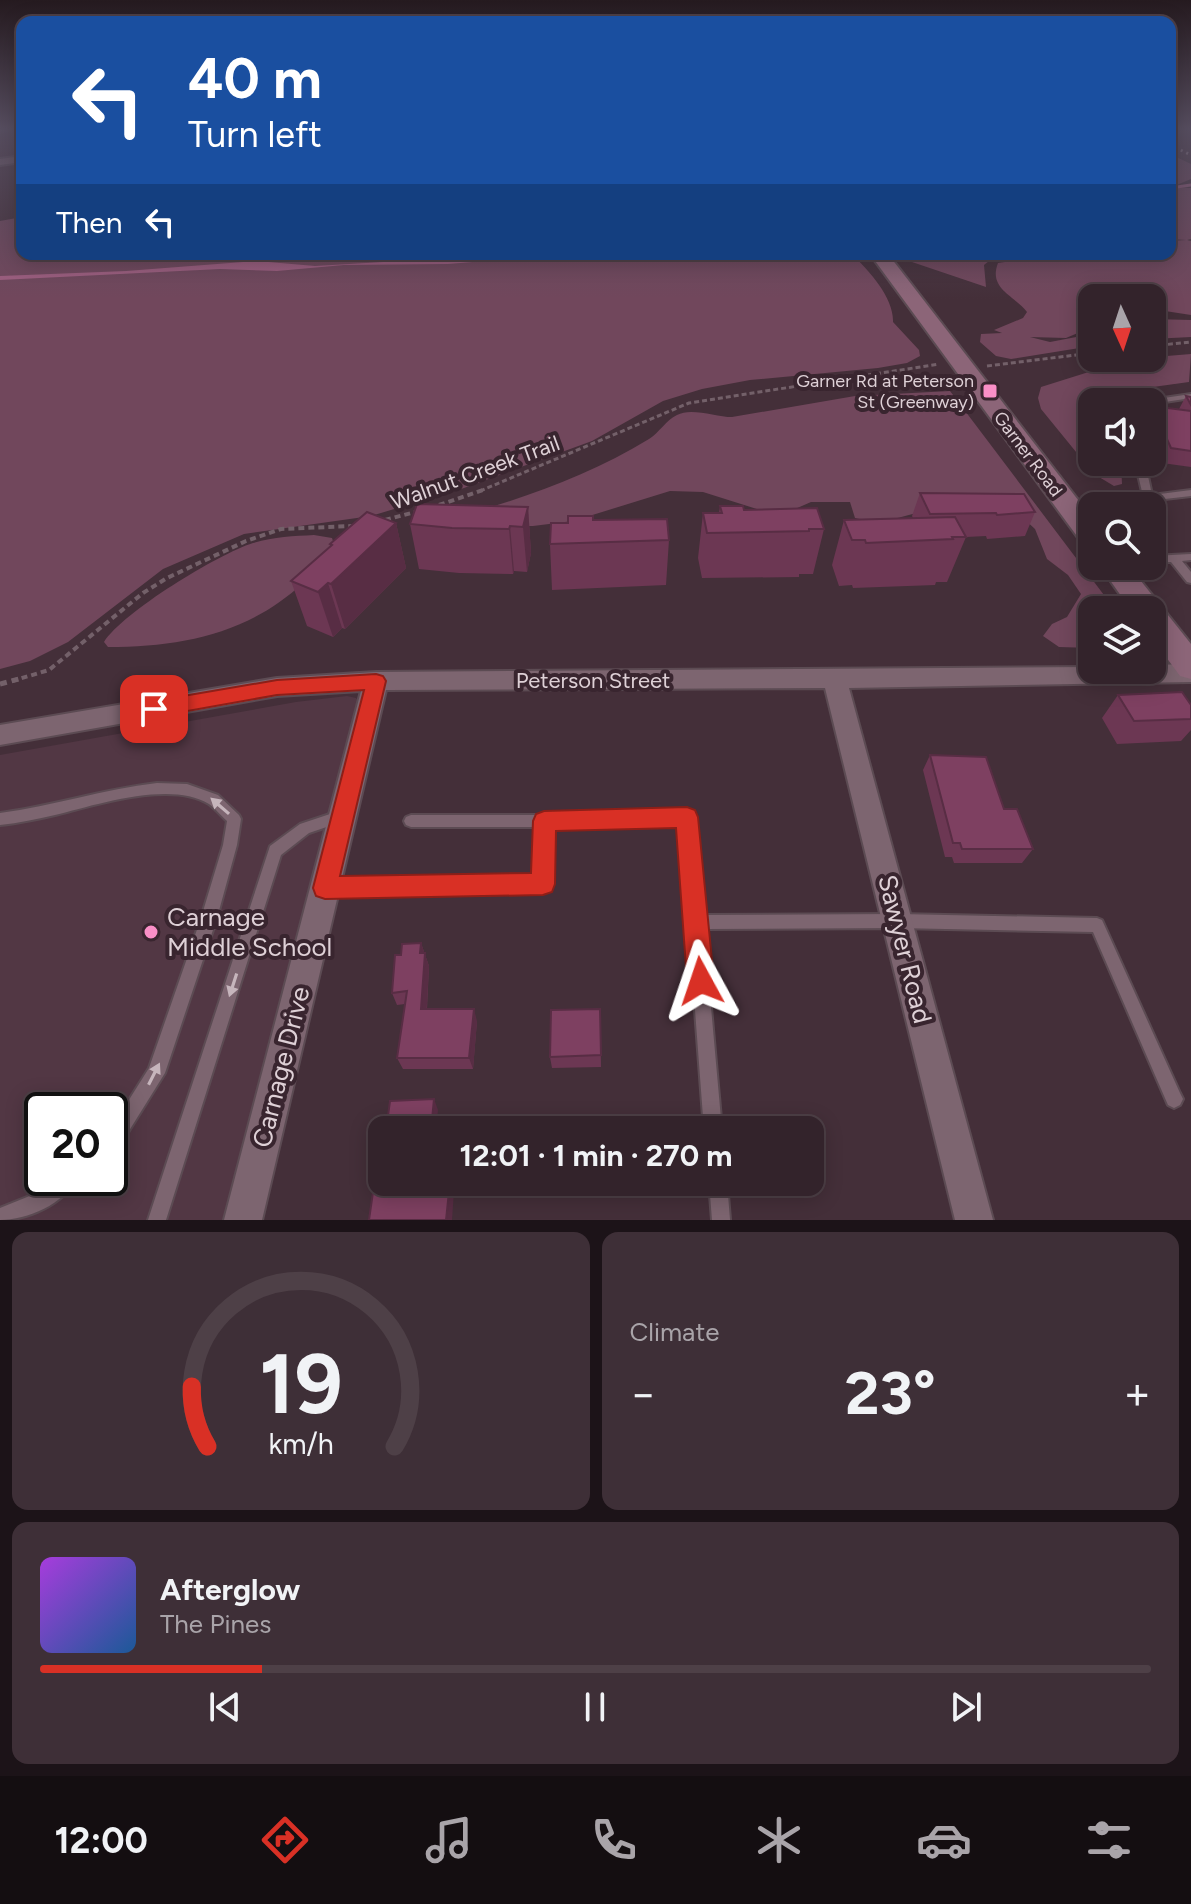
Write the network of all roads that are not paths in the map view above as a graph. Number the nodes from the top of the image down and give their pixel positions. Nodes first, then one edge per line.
1 (884, 260) edge
2 (1191, 396) edge
3 (1166, 400) edge
4 (1191, 493) edge
5 (1166, 496) edge
6 (1078, 506) edge
7 (1069, 507) junction
8 (1078, 519) edge
9 (1191, 557) edge
10 (1166, 558) edge
11 (1174, 558) junction
12 (1191, 579) edge
13 (1166, 635) edge
14 (1191, 670) edge
15 (834, 678) junction
16 (376, 681) junction
17 (0, 735) edge
18 (343, 816) junction
19 (0, 819) edge
20 (411, 821) dead end
21 (544, 821) junction
22 (325, 888) junction
23 (898, 921) junction
24 (696, 922) junction
25 (1174, 1099) dead end
26 (712, 1116) edge
27 (128, 1117) edge
28 (47, 1196) edge
29 (719, 1196) edge
30 (0, 1217) edge
31 (157, 1220) edge
32 (243, 1220) edge
33 (721, 1220) edge
34 (974, 1220) edge

1 - 7 main road, Garner Road
2 - 3 lane
4 - 5 lane
6 - 7 lane
7 - 8 main road, Garner Road
9 - 11 lane
10 - 11 lane
11 - 12 lane
13 - 14 main road
14 - 15 street, Peterson Street
15 - 16 street, Peterson Street
15 - 23 street, Sawyer Road
16 - 17 street, Peterson Street
16 - 18 street, Carnage Drive
18 - 22 street, Carnage Drive
18 -> 31 lane
27 -> 19 lane
20 - 21 lane
21 - 22 lane
21 - 24 lane
22 - 32 street, Carnage Drive
23 - 24 lane
23 - 25 lane
23 - 34 street, Sawyer Road
24 - 26 lane
28 - 30 lane
29 - 33 lane

